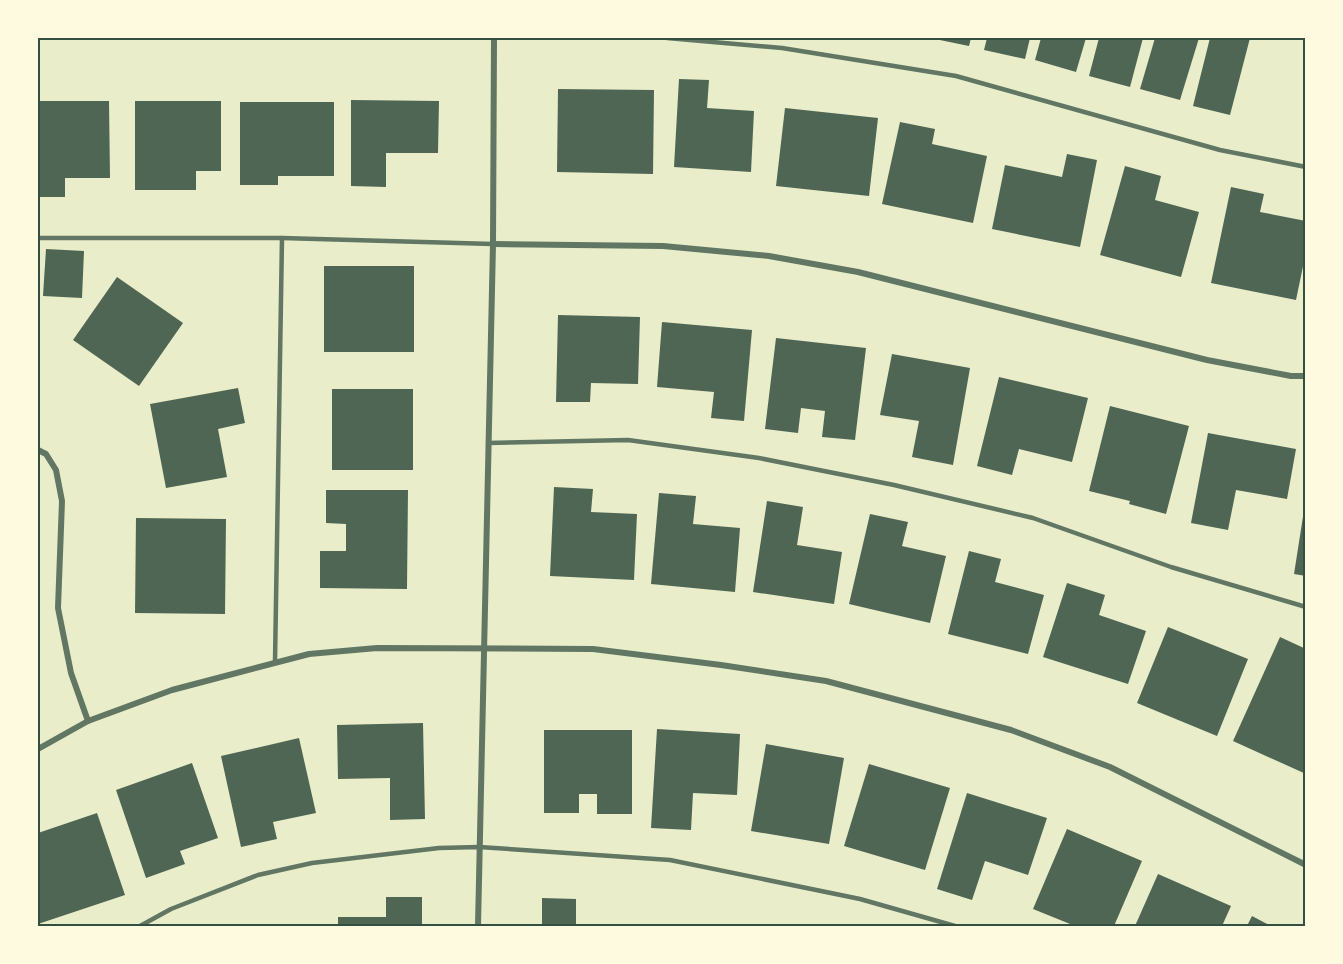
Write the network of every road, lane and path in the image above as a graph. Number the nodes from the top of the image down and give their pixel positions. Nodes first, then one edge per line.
1 (494, 38) edge
2 (667, 38) edge
3 (1305, 167) edge
4 (38, 238) edge
5 (282, 238) junction
6 (493, 244) junction
7 (1305, 376) edge
8 (488, 443) junction
9 (38, 450) edge
10 (1305, 608) edge
11 (483, 649) junction
12 (275, 662) junction
13 (88, 721) junction
14 (38, 749) edge
15 (479, 847) junction
16 (1305, 865) edge
17 (140, 927) edge
18 (478, 927) edge
19 (955, 927) edge

1 - 6 street
2 - 3 lane
4 - 5 lane
5 - 6 lane
5 - 12 lane
6 - 7 street
6 - 8 street
8 - 10 lane
8 - 11 street
9 - 13 street
11 - 12 street
11 - 15 street
11 - 16 street
12 - 13 street
13 - 14 street
15 - 17 lane
15 - 18 street
15 - 19 lane

